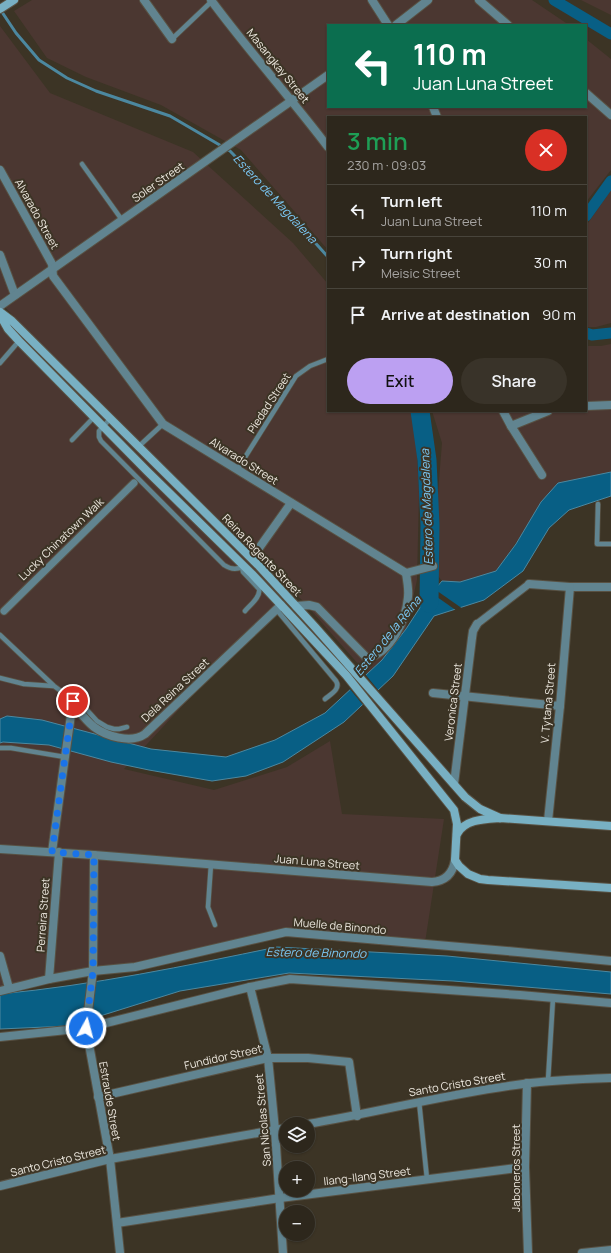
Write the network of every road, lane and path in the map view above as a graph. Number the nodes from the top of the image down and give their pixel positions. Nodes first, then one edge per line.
1 (144, 0) edge
2 (372, 0) edge
3 (428, 0) edge
4 (479, 0) edge
5 (13, 1) edge
6 (211, 1) edge
7 (0, 9) edge
8 (387, 24) edge
9 (397, 24) edge
10 (507, 24) edge
11 (172, 39) joint
12 (327, 76) edge
13 (587, 94) edge
14 (292, 101) junction
15 (611, 115) edge
16 (327, 146) edge
17 (82, 164) dead end
18 (0, 170) edge
19 (122, 220) junction
20 (0, 255) edge
21 (52, 270) junction
22 (15, 295) junction
23 (0, 306) edge
24 (0, 312) edge
25 (0, 315) edge
26 (19, 341) junction
27 (327, 359) edge
28 (0, 363) edge
29 (611, 405) edge
30 (587, 406) edge
31 (504, 412) edge
32 (546, 412) edge
33 (94, 417) junction
34 (110, 419) junction
35 (163, 424) junction
36 (102, 426) junction
37 (511, 426) junction
38 (72, 440) dead end
39 (138, 447) junction
40 (237, 470) junction
41 (542, 475) dead end
42 (134, 483) dead end
43 (291, 503) junction
44 (598, 504) dead end
45 (611, 544) edge
46 (252, 558) junction
47 (243, 566) junction
48 (433, 566) dead end
49 (406, 573) junction
50 (529, 584) joint
51 (570, 587) junction
52 (611, 587) edge
53 (296, 606) junction
54 (279, 607) junction
55 (4, 611) dead end
56 (245, 611) dead end
57 (477, 624) joint
58 (0, 634) edge
59 (0, 678) edge
60 (54, 686) junction
61 (433, 693) dead end
62 (465, 696) junction
63 (325, 699) dead end
64 (73, 704) junction
65 (560, 706) junction
66 (127, 727) dead end
67 (0, 748) edge
68 (65, 754) junction
69 (454, 784) junction
70 (500, 818) junction
71 (548, 821) junction
72 (611, 826) edge
73 (457, 835) junction
74 (0, 849) edge
75 (56, 852) junction
76 (94, 855) junction
77 (455, 860) junction
78 (211, 864) junction
79 (611, 888) edge
80 (215, 925) dead end
81 (0, 956) edge
82 (611, 961) edge
83 (93, 971) junction
84 (50, 979) junction
85 (250, 987) junction
86 (9, 988) junction
87 (0, 991) edge
88 (554, 998) junction
89 (611, 1004) edge
90 (86, 1024) junction
91 (0, 1038) edge
92 (268, 1058) junction
93 (610, 1078) edge
94 (548, 1081) junction
95 (527, 1083) junction
96 (98, 1097) junction
97 (420, 1101) junction
98 (357, 1116) junction
99 (315, 1123) edge
100 (279, 1129) edge
101 (275, 1130) junction
102 (110, 1159) junction
103 (525, 1168) junction
104 (427, 1179) junction
105 (0, 1186) edge
106 (280, 1198) junction
107 (117, 1223) junction
108 (611, 1250) edge
109 (120, 1253) edge
110 (283, 1253) edge
111 (528, 1253) edge
112 (582, 1253) edge

1 - 11 street
2 - 8 street
3 - 9 street
4 - 10 street
5 - 7 main road
6 - 11 lane
6 - 14 street, Masangkay Street
12 - 14 street, Soler Street
13 - 15 street
14 - 16 street, Masangkay Street
14 - 19 street, Soler Street
17 - 19 lane
18 - 21 street, Alvarado Street
19 - 21 street, Soler Street
20 - 22 street
21 - 22 street, Soler Street
21 - 35 street, Alvarado Street
22 - 23 street, Soler Street
24 - 34 main road, Reina Regente Street
25 - 26 main road, Reina Regente Street
26 - 28 lane
26 - 33 main road, Reina Regente Street
27 - 40 lane, Piedad Street
29 - 30 street
31 - 37 street
32 - 37 street
33 - 36 main road, Reina Regente Street
33 - 38 lane
34 - 36 lane
34 - 39 main road, Reina Regente Street
35 - 39 lane
35 - 40 street, Alvarado Street
36 - 47 main road, Reina Regente Street
36 - 47 lane
37 - 41 street
39 - 46 main road, Reina Regente Street
40 - 43 street, Alvarado Street
42 - 55 street, Lucky Chinatown Walk
43 - 46 street
43 - 49 street, Alvarado Street
44 - 45 lane
46 - 53 main road, Reina Regente Street
47 - 54 main road, Reina Regente Street
47 - 56 lane
48 - 49 street
49 - 53 street
50 - 51 street
50 - 57 street
51 - 52 street
51 - 65 street, V. Tytana Street
53 - 69 main road, Reina Regente Street
54 - 63 lane
54 - 64 street, Dela Reina Street
54 - 73 main road, Reina Regente Street
57 - 62 street, Veronica Street
58 - 60 lane
59 - 60 lane
60 - 64 lane
61 - 62 street
62 - 65 street
62 - 69 street, Veronica Street
64 - 66 lane
64 - 68 street, Perreira Street
65 - 71 street, V. Tytana Street
67 - 68 lane
68 - 75 street, Perreira Street
69 - 70 main road, Reina Regente Street
70 - 71 main road
70 - 73 main road
71 - 72 main road
73 - 77 main road, Reina Regente Street
74 - 75 street, Juan Luna Street
75 - 76 street, Juan Luna Street
75 - 84 street, Perreira Street
76 - 78 street, Juan Luna Street
76 - 83 street, Estraude Street
77 - 78 street, Juan Luna Street
77 - 79 main road
78 - 80 lane
81 - 86 street
82 - 83 street, Muelle de Binondo
83 - 84 street, Muelle de Binondo
83 - 90 street, Estraude Street
84 - 86 street, Muelle de Binondo
85 - 88 street
85 - 90 street
85 - 92 street, San Nicolas Street
86 - 87 street, Muelle de Binondo
88 - 89 street
88 - 94 lane
90 - 91 street
90 - 96 street, Estraude Street
92 - 96 street, Fundidor Street
92 - 98 street, Fundidor Street
92 - 101 street, San Nicolas Street
93 - 94 street, Santo Cristo Street
94 - 95 street, Santo Cristo Street
95 - 97 street, Santo Cristo Street
95 - 103 street, Jaboneros Street
96 - 102 street, Estraude Street
97 - 98 street, Santo Cristo Street
97 - 104 lane
98 - 99 street, Santo Cristo Street
100 - 101 street, Santo Cristo Street
101 - 102 street, Santo Cristo Street
101 - 106 street, San Nicolas Street
102 - 105 street, Santo Cristo Street
102 - 107 street, Estraude Street
103 - 104 street, Ilang-Ilang Street
103 - 111 street, Jaboneros Street
104 - 106 street, Ilang-Ilang Street
106 - 107 street, Ilang-Ilang Street
106 - 110 street, San Nicolas Street
107 - 109 street, Estraude Street
108 - 112 street

